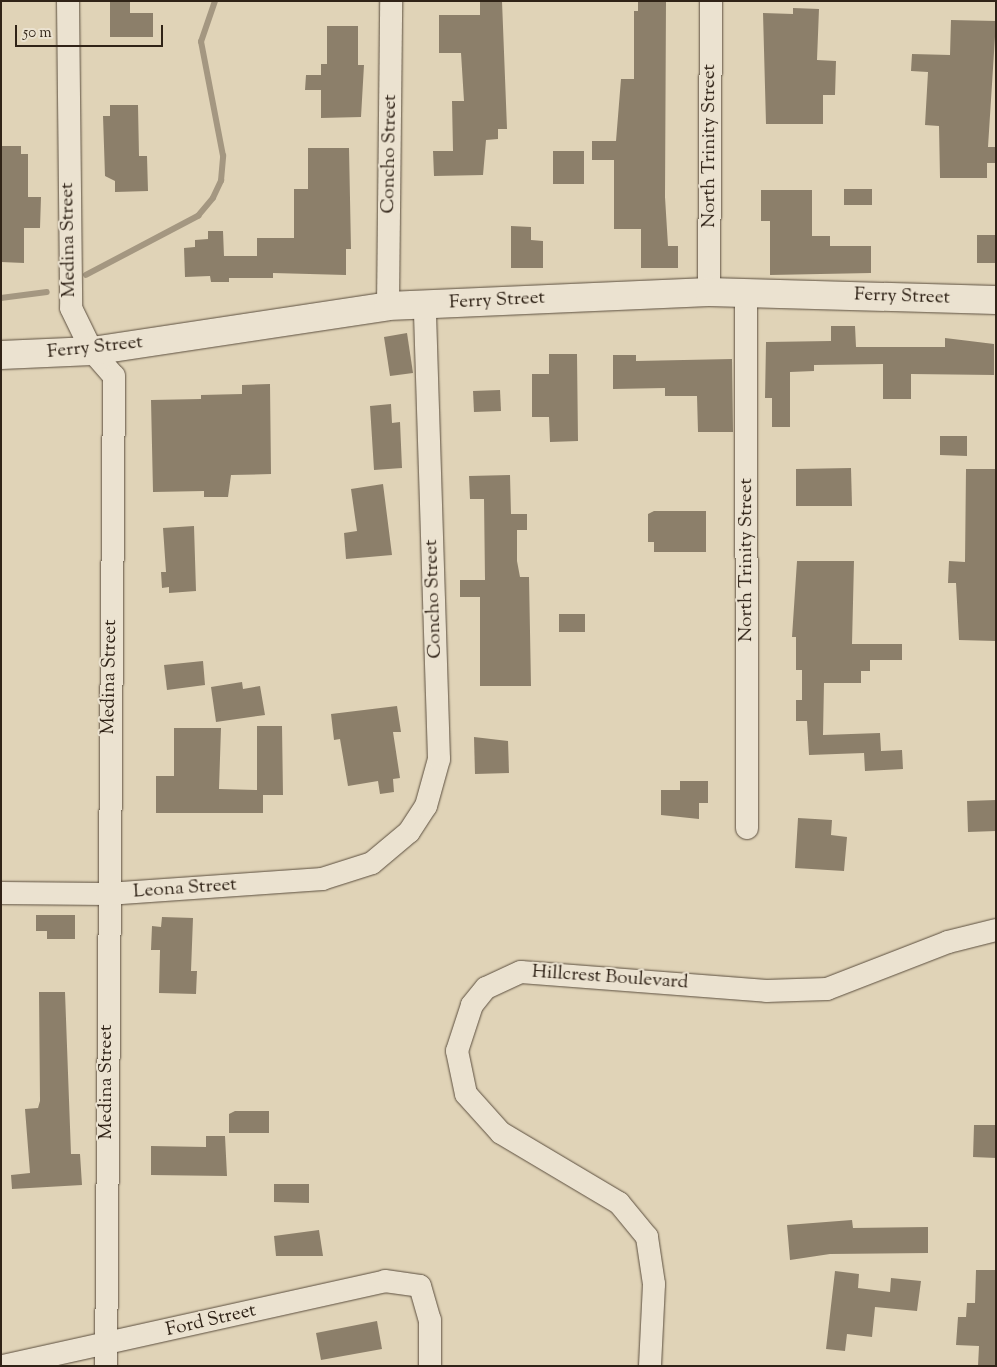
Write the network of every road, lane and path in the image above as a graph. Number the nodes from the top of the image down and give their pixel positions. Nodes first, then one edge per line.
1 (68, 1) edge
2 (391, 1) edge
3 (711, 1) edge
4 (708, 292) junction
5 (746, 292) junction
6 (996, 300) edge
7 (425, 304) junction
8 (388, 306) junction
9 (92, 351) junction
10 (1, 355) edge
11 (747, 828) dead end
12 (367, 866) joint
13 (1, 893) edge
14 (107, 894) junction
15 (996, 930) edge
16 (106, 1355) edge
17 (3, 1366) edge
18 (430, 1366) edge
19 (650, 1366) edge

1 - 9 street, Medina Street
2 - 8 street, Concho Street
3 - 4 street, North Trinity Street
4 - 5 street, Ferry Street
4 - 7 street, Ferry Street
5 - 6 street, Ferry Street
5 - 11 street, North Trinity Street
7 - 8 street, Ferry Street
7 - 12 street, Concho Street
8 - 9 street, Ferry Street
9 - 10 street, Ferry Street
9 - 14 street, Medina Street
12 - 14 street, Leona Street
13 - 14 street, Leona Street
14 - 16 street, Medina Street
15 - 19 street, Hillcrest Boulevard
16 - 17 street, Ford Street
16 - 18 street, Ford Street

